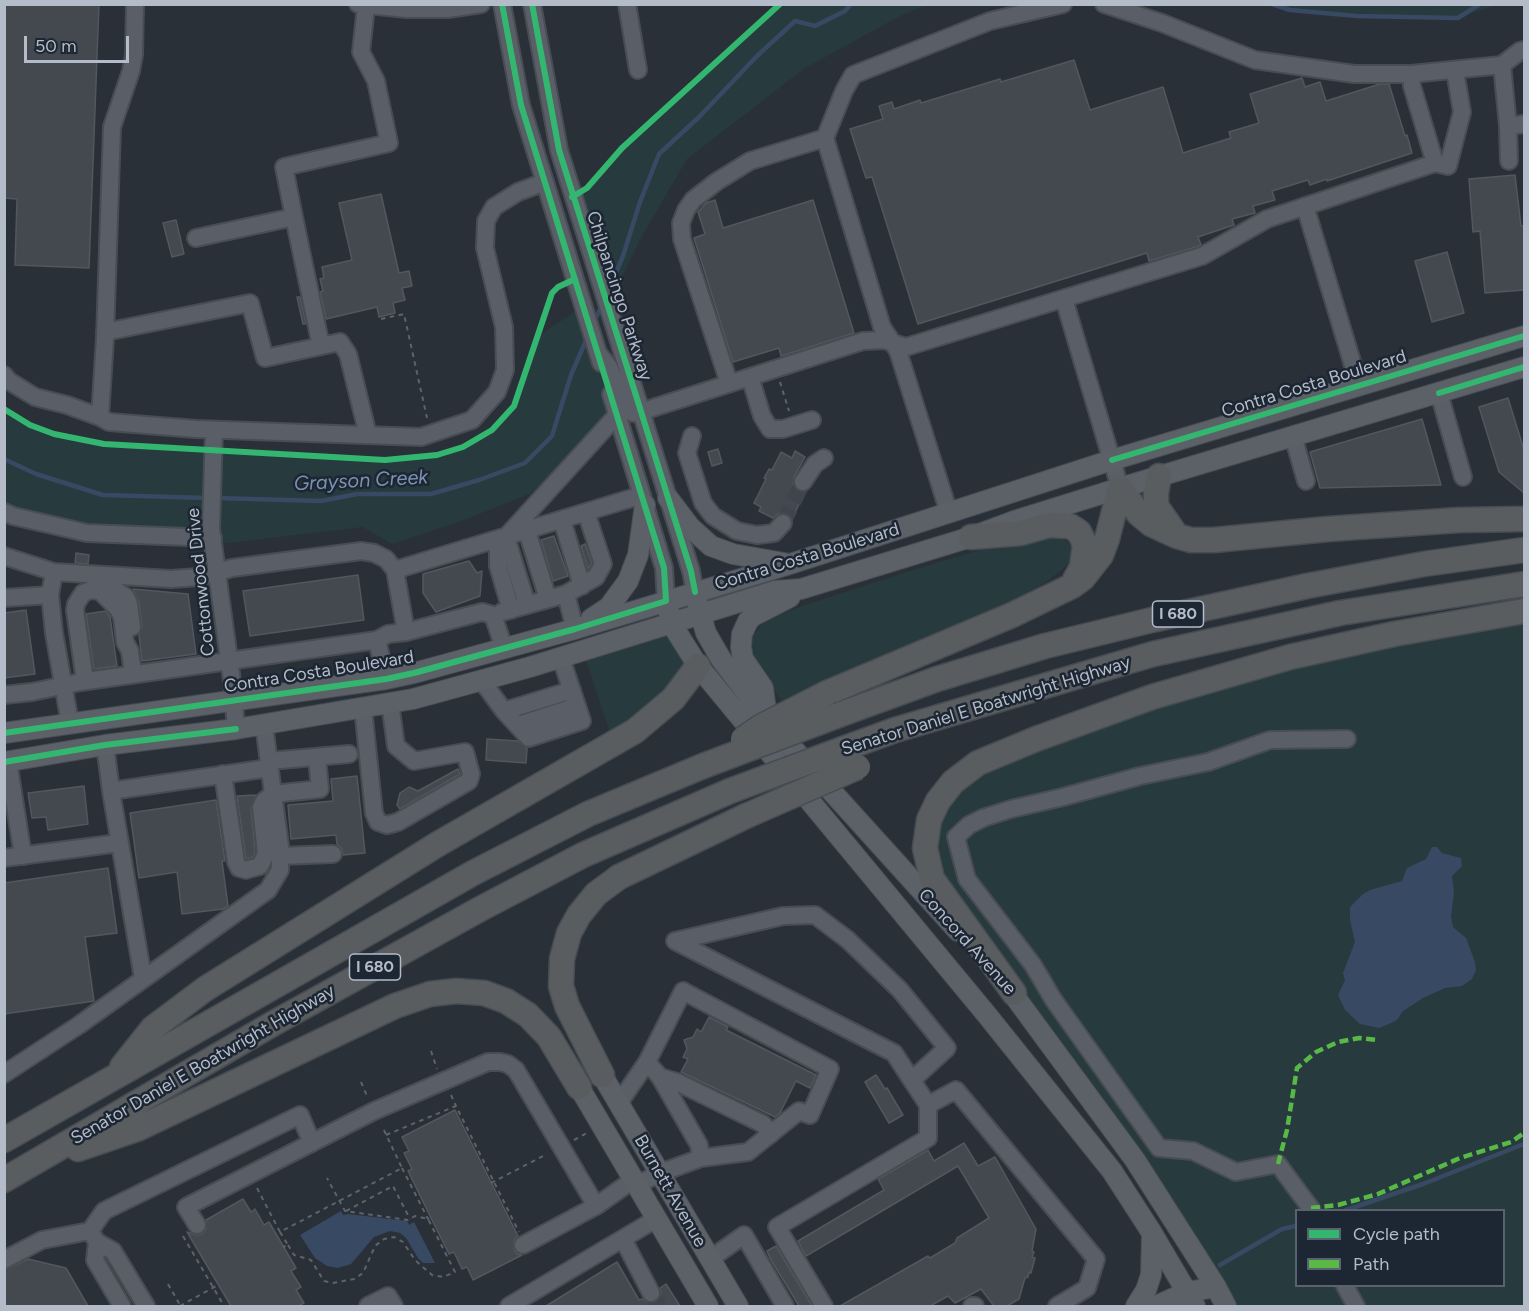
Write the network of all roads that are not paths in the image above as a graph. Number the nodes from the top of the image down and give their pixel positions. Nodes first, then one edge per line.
1 (135, 4) edge
2 (482, 4) edge
3 (502, 4) edge
4 (532, 4) edge
5 (627, 4) edge
6 (1063, 4) edge
7 (1104, 4) edge
8 (362, 5) edge
9 (1524, 50) edge
10 (1502, 65) junction
11 (638, 70) dead end
12 (1455, 70) junction
13 (1411, 74) junction
14 (1516, 125) edge
15 (825, 138) junction
16 (1509, 161) dead end
17 (1435, 163) junction
18 (545, 182) junction
19 (1305, 207) junction
20 (294, 217) junction
21 (196, 238) dead end
22 (597, 273) junction
23 (1064, 299) junction
24 (105, 332) junction
25 (1524, 336) edge
26 (893, 342) junction
27 (321, 346) junction
28 (598, 353) junction
29 (1524, 369) edge
30 (4, 375) edge
31 (750, 377) junction
32 (729, 383) junction
33 (1359, 386) junction
34 (1439, 393) junction
35 (615, 410) junction
36 (640, 412) junction
37 (100, 417) junction
38 (812, 420) dead end
39 (214, 430) junction
40 (368, 435) junction
41 (692, 436) dead end
42 (1293, 436) junction
43 (824, 458) dead end
44 (1112, 460) junction
45 (1159, 476) junction
46 (1463, 477) dead end
47 (1306, 481) dead end
48 (803, 482) tunnel mouth
49 (1120, 488) junction
50 (668, 498) junction
51 (643, 500) junction
52 (4, 512) edge
53 (586, 512) junction
54 (949, 513) junction
55 (1524, 519) edge
56 (562, 520) junction
57 (783, 523) tunnel mouth
58 (526, 531) junction
59 (1177, 536) junction
60 (506, 537) junction
61 (971, 537) junction
62 (213, 538) junction
63 (1524, 550) edge
64 (4, 556) edge
65 (790, 564) junction
66 (395, 570) junction
67 (54, 572) junction
68 (218, 573) junction
69 (1524, 584) edge
70 (582, 586) junction
71 (1071, 586) junction
72 (801, 590) junction
73 (695, 592) junction
74 (566, 594) junction
75 (50, 595) junction
76 (4, 598) edge
77 (548, 599) junction
78 (666, 601) junction
79 (519, 607) junction
80 (1524, 611) edge
81 (700, 614) junction
82 (493, 615) junction
83 (671, 623) junction
84 (575, 629) junction
85 (406, 632) junction
86 (377, 640) junction
87 (504, 648) junction
88 (561, 658) junction
89 (230, 660) junction
90 (698, 666) junction
91 (133, 674) junction
92 (386, 679) junction
93 (85, 681) junction
94 (482, 681) junction
95 (346, 685) junction
96 (64, 686) junction
97 (4, 695) edge
98 (574, 698) junction
99 (234, 700) junction
100 (390, 704) junction
101 (363, 708) junction
102 (504, 711) junction
103 (767, 720) junction
104 (70, 723) junction
105 (264, 725) junction
106 (236, 729) junction
107 (4, 733) edge
108 (1347, 739) dead end
109 (105, 746) junction
110 (396, 746) junction
111 (368, 750) junction
112 (349, 754) dead end
113 (317, 757) junction
114 (851, 758) junction
115 (269, 764) junction
116 (703, 766) junction
117 (223, 774) junction
118 (6, 777) edge
119 (111, 791) junction
120 (273, 794) junction
121 (119, 843) junction
122 (4, 847) edge
123 (333, 854) dead end
124 (23, 856) junction
125 (280, 856) junction
126 (4, 858) edge
127 (143, 978) junction
128 (1014, 993) junction
129 (647, 1062) junction
130 (4, 1074) edge
131 (603, 1075) joint
132 (660, 1077) junction
133 (113, 1078) junction
134 (912, 1080) junction
135 (579, 1087) joint
136 (620, 1103) junction
137 (928, 1106) junction
138 (771, 1134) junction
139 (4, 1140) edge
140 (312, 1143) junction
141 (701, 1158) junction
142 (30, 1165) junction
143 (660, 1173) junction
144 (4, 1180) edge
145 (635, 1183) junction
146 (596, 1206) junction
147 (1311, 1209) edge
148 (656, 1219) junction
149 (197, 1226) dead end
150 (1152, 1233) junction
151 (93, 1237) junction
152 (623, 1239) junction
153 (523, 1245) road end
154 (710, 1259) junction
155 (4, 1260) edge
156 (1216, 1287) junction
157 (1346, 1287) edge
158 (651, 1293) tunnel mouth
159 (1191, 1299) edge
160 (122, 1306) edge
161 (146, 1306) edge
162 (368, 1306) edge
163 (394, 1306) edge
164 (509, 1306) edge
165 (708, 1306) edge
166 (738, 1306) edge
167 (785, 1306) edge
168 (824, 1306) edge
169 (1057, 1306) edge
170 (1136, 1306) edge
171 (1156, 1306) edge
172 (1203, 1306) edge
173 (1226, 1306) edge
174 (1356, 1306) edge

1 - 24 street
2 - 8 street
3 - 18 street, Chilpancingo Parkway
4 - 22 street, Chilpancingo Parkway
5 - 11 street
6 - 15 street
7 - 13 street
8 - 20 street
9 - 10 street
10 - 12 street
10 - 14 street
12 - 13 street
12 - 17 street
13 - 17 street
14 - 16 street
15 - 26 street
15 - 32 street
17 - 19 street
18 - 22 street
18 - 28 street, Chilpancingo Parkway
18 - 40 street
19 - 23 street
19 - 33 street
20 - 21 street
20 - 27 street
22 - 36 street, Chilpancingo Parkway
23 - 26 street
23 - 44 street
24 - 27 street
24 - 37 street
25 - 33 main road, Contra Costa Boulevard
26 - 31 street
26 - 54 street
27 - 40 street
28 - 35 street, Chilpancingo Parkway
28 - 36 street
29 - 34 main road, Contra Costa Boulevard
30 - 37 street
31 - 32 street
31 - 38 street
32 - 36 street
33 - 44 main road, Contra Costa Boulevard
34 - 42 main road, Contra Costa Boulevard
34 - 46 street
35 - 51 street, Chilpancingo Parkway
35 - 60 street
36 - 50 street, Chilpancingo Parkway
37 - 39 street
39 - 40 street
39 - 62 street, Cottonwood Drive
41 - 57 street
42 - 45 main road, Contra Costa Boulevard
42 - 47 street
43 - 48 street
44 - 49 street
44 - 54 main road, Contra Costa Boulevard
45 - 49 main road, Contra Costa Boulevard
45 - 59 highway
49 - 59 highway
49 - 61 main road, Contra Costa Boulevard
49 - 71 highway
50 - 65 main road
50 - 73 street, Chilpancingo Parkway
51 - 53 street
51 - 78 street, Chilpancingo Parkway
51 - 84 main road
52 - 62 street
53 - 56 street
53 - 70 street
54 - 65 main road, Contra Costa Boulevard
55 - 59 highway
56 - 58 street
56 - 70 street
58 - 60 street
58 - 77 street
60 - 66 street
60 - 79 street
61 - 71 highway
61 - 72 main road, Contra Costa Boulevard
62 - 68 street, Cottonwood Drive
63 - 116 highway, Senator Daniel E Boatwright Highway / I 680, bridge
64 - 67 street
65 - 73 main road, Contra Costa Boulevard
66 - 68 street
66 - 85 street
67 - 68 street
67 - 75 street
68 - 89 street, Cottonwood Drive
69 - 114 highway, Senator Daniel E Boatwright Highway / I 680
70 - 74 street
71 - 116 highway, bridge
72 - 81 main road, Contra Costa Boulevard
72 - 103 main road
73 - 78 main road, Contra Costa Boulevard
73 - 81 main road, Concord Avenue
74 - 77 street
74 - 84 street
75 - 76 street
75 - 96 street
77 - 79 street
78 - 83 main road, Concord Avenue
78 - 84 main road, Contra Costa Boulevard
79 - 82 street
80 - 128 highway
81 - 83 main road, Contra Costa Boulevard
81 - 103 main road, Concord Avenue
82 - 85 street
82 - 87 street
83 - 88 main road, Contra Costa Boulevard
83 - 90 main road, Concord Avenue
84 - 87 main road, Contra Costa Boulevard
85 - 86 street
86 - 89 street
86 - 92 street
87 - 92 main road, Contra Costa Boulevard
88 - 94 main road, Contra Costa Boulevard
88 - 98 street
89 - 91 street
89 - 99 street, Cottonwood Drive
90 - 133 highway
90 - 150 main road, Concord Avenue
91 - 93 street
91 - 93 street
92 - 95 main road, Contra Costa Boulevard
93 - 96 street
94 - 100 main road, Contra Costa Boulevard
94 - 102 street
95 - 99 main road, Contra Costa Boulevard
95 - 105 main road
96 - 97 street
96 - 104 street
98 - 102 street
98 - 102 street
99 - 104 main road, Contra Costa Boulevard
99 - 106 street, Cottonwood Drive
100 - 101 main road, Contra Costa Boulevard
100 - 110 street
101 - 105 main road, Contra Costa Boulevard
101 - 111 street
103 - 128 main road, Concord Avenue
104 - 107 main road, Contra Costa Boulevard
105 - 106 main road, Contra Costa Boulevard
105 - 115 street
106 - 109 main road, Contra Costa Boulevard
108 - 147 street
109 - 118 main road, Contra Costa Boulevard
109 - 119 street
110 - 111 street
110 - 111 street
112 - 113 street
113 - 115 street
113 - 120 street
114 - 131 highway, bridge
114 - 142 highway, Senator Daniel E Boatwright Highway / I 680, bridge
115 - 117 street
115 - 120 street
116 - 133 highway, Senator Daniel E Boatwright Highway / I 680
117 - 119 street
117 - 120 street
118 - 122 street
118 - 124 street
119 - 121 street
120 - 125 street
121 - 124 street
121 - 127 street
123 - 125 street
124 - 126 street
125 - 127 street
127 - 130 street
128 - 156 main road, Concord Avenue
129 - 132 street
129 - 136 street
129 - 138 street
131 - 136 main road, Burnett Avenue
132 - 138 street
132 - 141 street
133 - 139 highway, Senator Daniel E Boatwright Highway / I 680
134 - 134 street
134 - 137 street
135 - 142 highway
135 - 145 main road, Burnett Avenue
136 - 143 main road, Burnett Avenue
137 - 168 street
137 - 169 street
138 - 141 street
140 - 146 street
140 - 149 street
140 - 151 street
141 - 143 street
142 - 144 highway, Senator Daniel E Boatwright Highway / I 680
143 - 145 street
143 - 154 main road, Burnett Avenue
145 - 146 street
145 - 148 main road, Burnett Avenue
146 - 153 street
148 - 152 street
148 - 165 main road, Burnett Avenue
150 - 159 main road, Concord Avenue
150 - 170 main road
151 - 155 street
151 - 160 street
151 - 161 street
152 - 158 street
152 - 164 street
154 - 166 main road, Burnett Avenue
154 - 167 street
156 - 159 main road
156 - 172 main road
156 - 173 main road, Concord Avenue
157 - 174 street
159 - 171 main road
162 - 163 street

